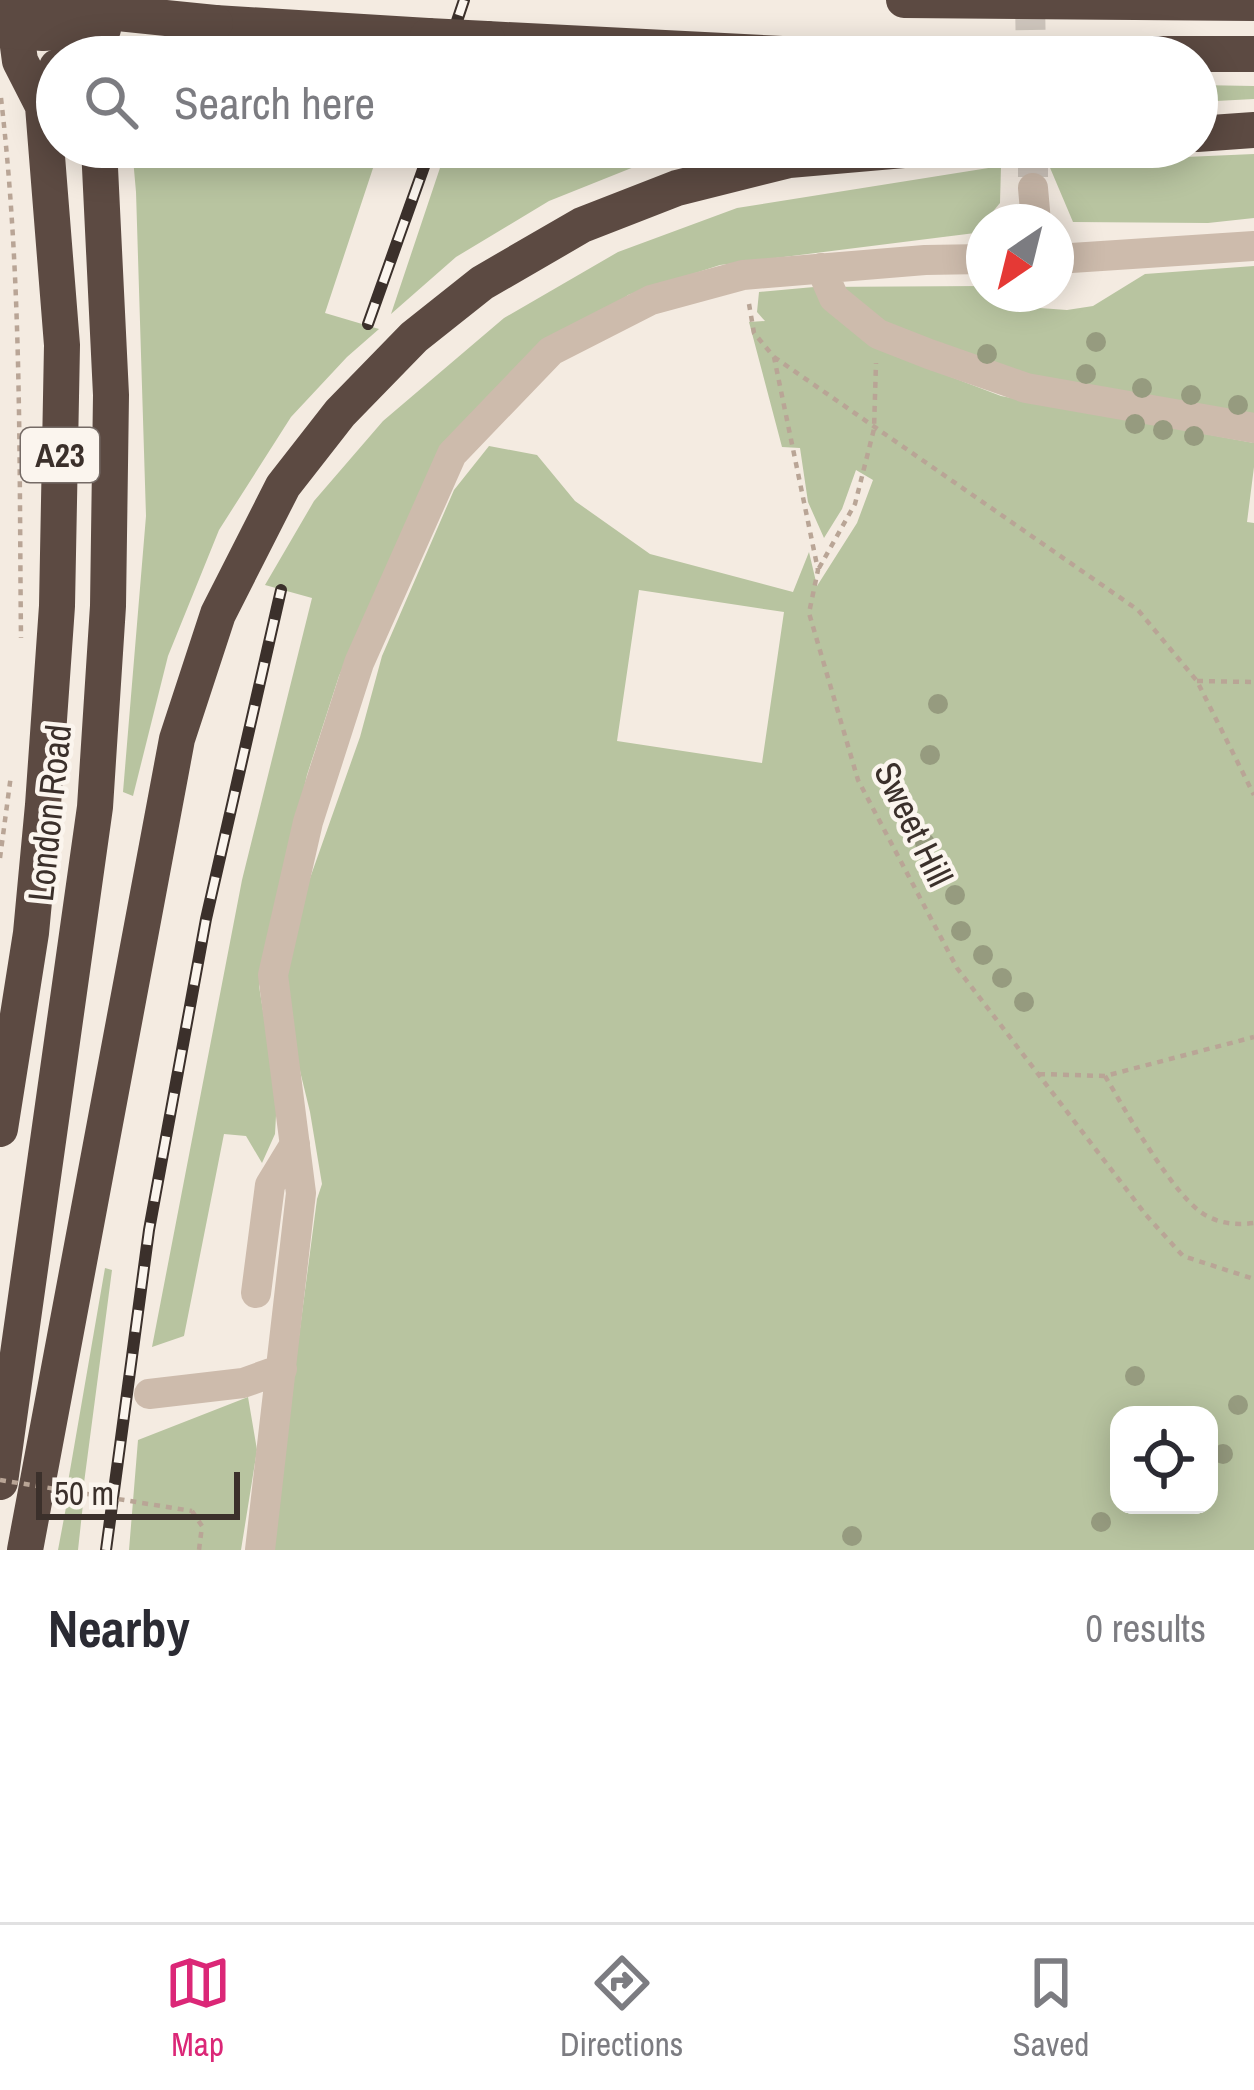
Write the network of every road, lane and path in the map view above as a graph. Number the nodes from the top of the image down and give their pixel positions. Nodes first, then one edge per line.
1 (12, 0) edge
2 (53, 0) edge
3 (89, 0) edge
4 (904, 0) edge
5 (0, 1) edge
6 (1254, 3) edge
7 (214, 23) junction
8 (0, 30) edge
9 (57, 36) edge
10 (92, 36) edge
11 (428, 36) edge
12 (1218, 54) edge
13 (1254, 54) edge
14 (0, 87) edge
15 (36, 93) edge
16 (1254, 130) edge
17 (1218, 133) edge
18 (48, 168) edge
19 (100, 168) edge
20 (757, 168) edge
21 (1034, 188) tunnel mouth
22 (1035, 204) edge
23 (1254, 246) edge
24 (1074, 258) edge
25 (966, 259) edge
26 (820, 268) junction
27 (743, 275) junction
28 (878, 334) junction
29 (774, 357) junction
30 (1254, 428) edge
31 (874, 429) junction
32 (818, 570) junction
33 (21, 652) dead end
34 (1198, 681) junction
35 (1254, 682) edge
36 (12, 768) dead end
37 (1254, 795) edge
38 (0, 858) edge
39 (1254, 1037) edge
40 (1039, 1074) junction
41 (1105, 1076) junction
42 (0, 1129) edge
43 (295, 1144) junction
44 (1254, 1223) edge
45 (1254, 1279) edge
46 (256, 1293) dead end
47 (282, 1369) junction
48 (149, 1394) dead end
49 (0, 1481) edge
50 (25, 1550) edge
51 (200, 1550) edge
52 (260, 1550) edge

1 - 15 highway
2 - 9 highway
3 - 10 highway
4 - 6 highway
5 - 7 highway, bridge
7 - 8 highway, bridge
7 - 11 highway, bridge
12 - 13 highway, bridge
14 - 33 path
16 - 17 highway
18 - 42 highway, London Road / A23
19 - 49 highway, London Road / A23
20 - 50 highway
21 - 22 street
23 - 24 street
25 - 26 street
26 - 27 street
26 - 28 street
27 - 29 path, Sweet Hill
27 - 43 street
28 - 30 street
28 - 31 path
29 - 31 path
29 - 32 path, Sweet Hill
31 - 32 path
31 - 34 path
32 - 40 path, Sweet Hill
34 - 35 path
34 - 37 path
36 - 38 path
39 - 41 path
40 - 41 path
40 - 45 path, Sweet Hill
41 - 44 path
43 - 46 street
43 - 47 street
47 - 48 street
47 - 52 street
49 - 51 path, bridge

